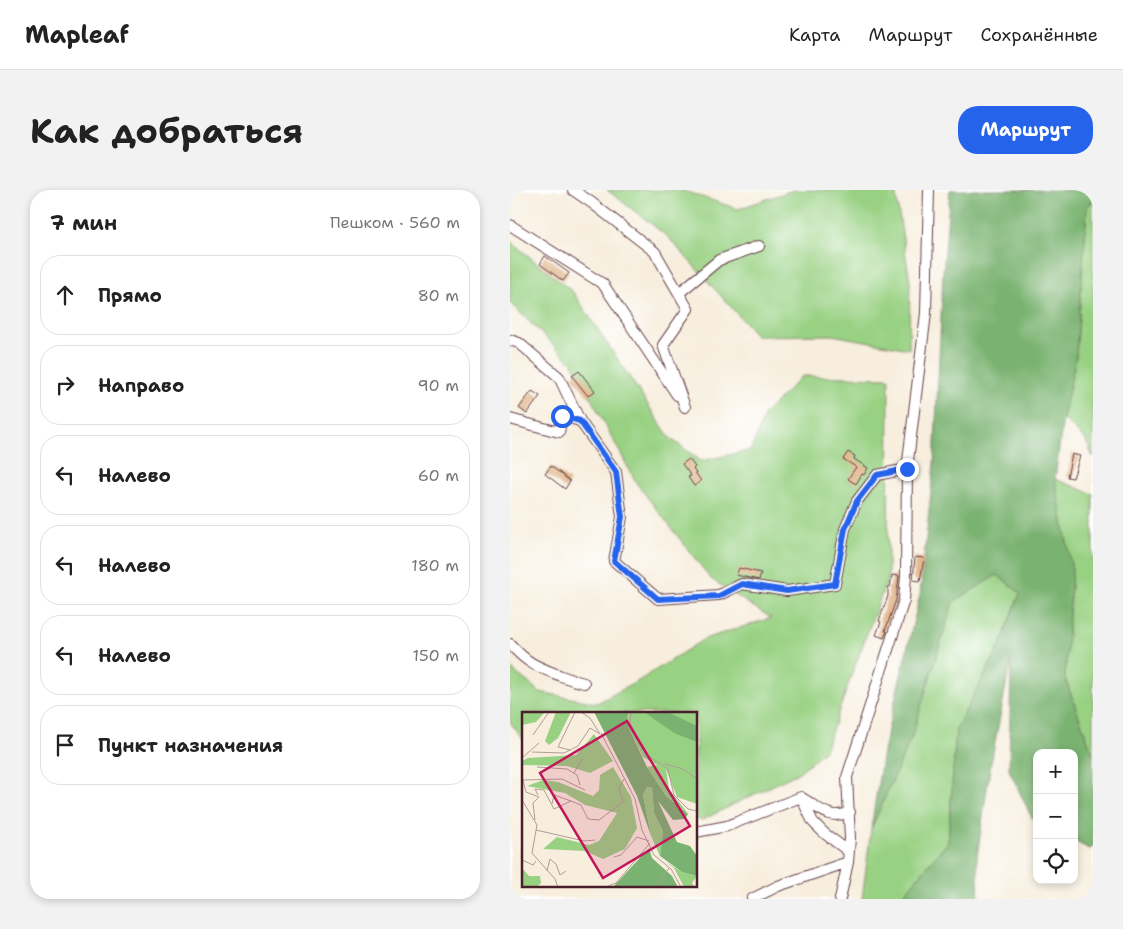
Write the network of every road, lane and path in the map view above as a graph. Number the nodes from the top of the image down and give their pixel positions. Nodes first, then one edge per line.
1 (572, 190) edge
2 (929, 190) edge
3 (510, 225) edge
4 (758, 246) dead end
5 (679, 293) junction
6 (510, 340) edge
7 (510, 419) edge
8 (580, 421) junction
9 (907, 469) junction
10 (510, 644) edge
11 (584, 682) dead end
12 (801, 797) junction
13 (850, 812) junction
14 (698, 832) edge
15 (848, 857) junction
16 (752, 899) edge
17 (840, 899) edge

1 - 5 lane
2 - 9 lane
3 - 5 lane
4 - 5 lane
6 - 8 lane
7 - 8 lane
8 - 9 lane
9 - 13 lane
10 - 11 lane
12 - 13 lane
12 - 14 lane
12 - 15 lane
13 - 15 lane
15 - 16 lane
15 - 17 lane

